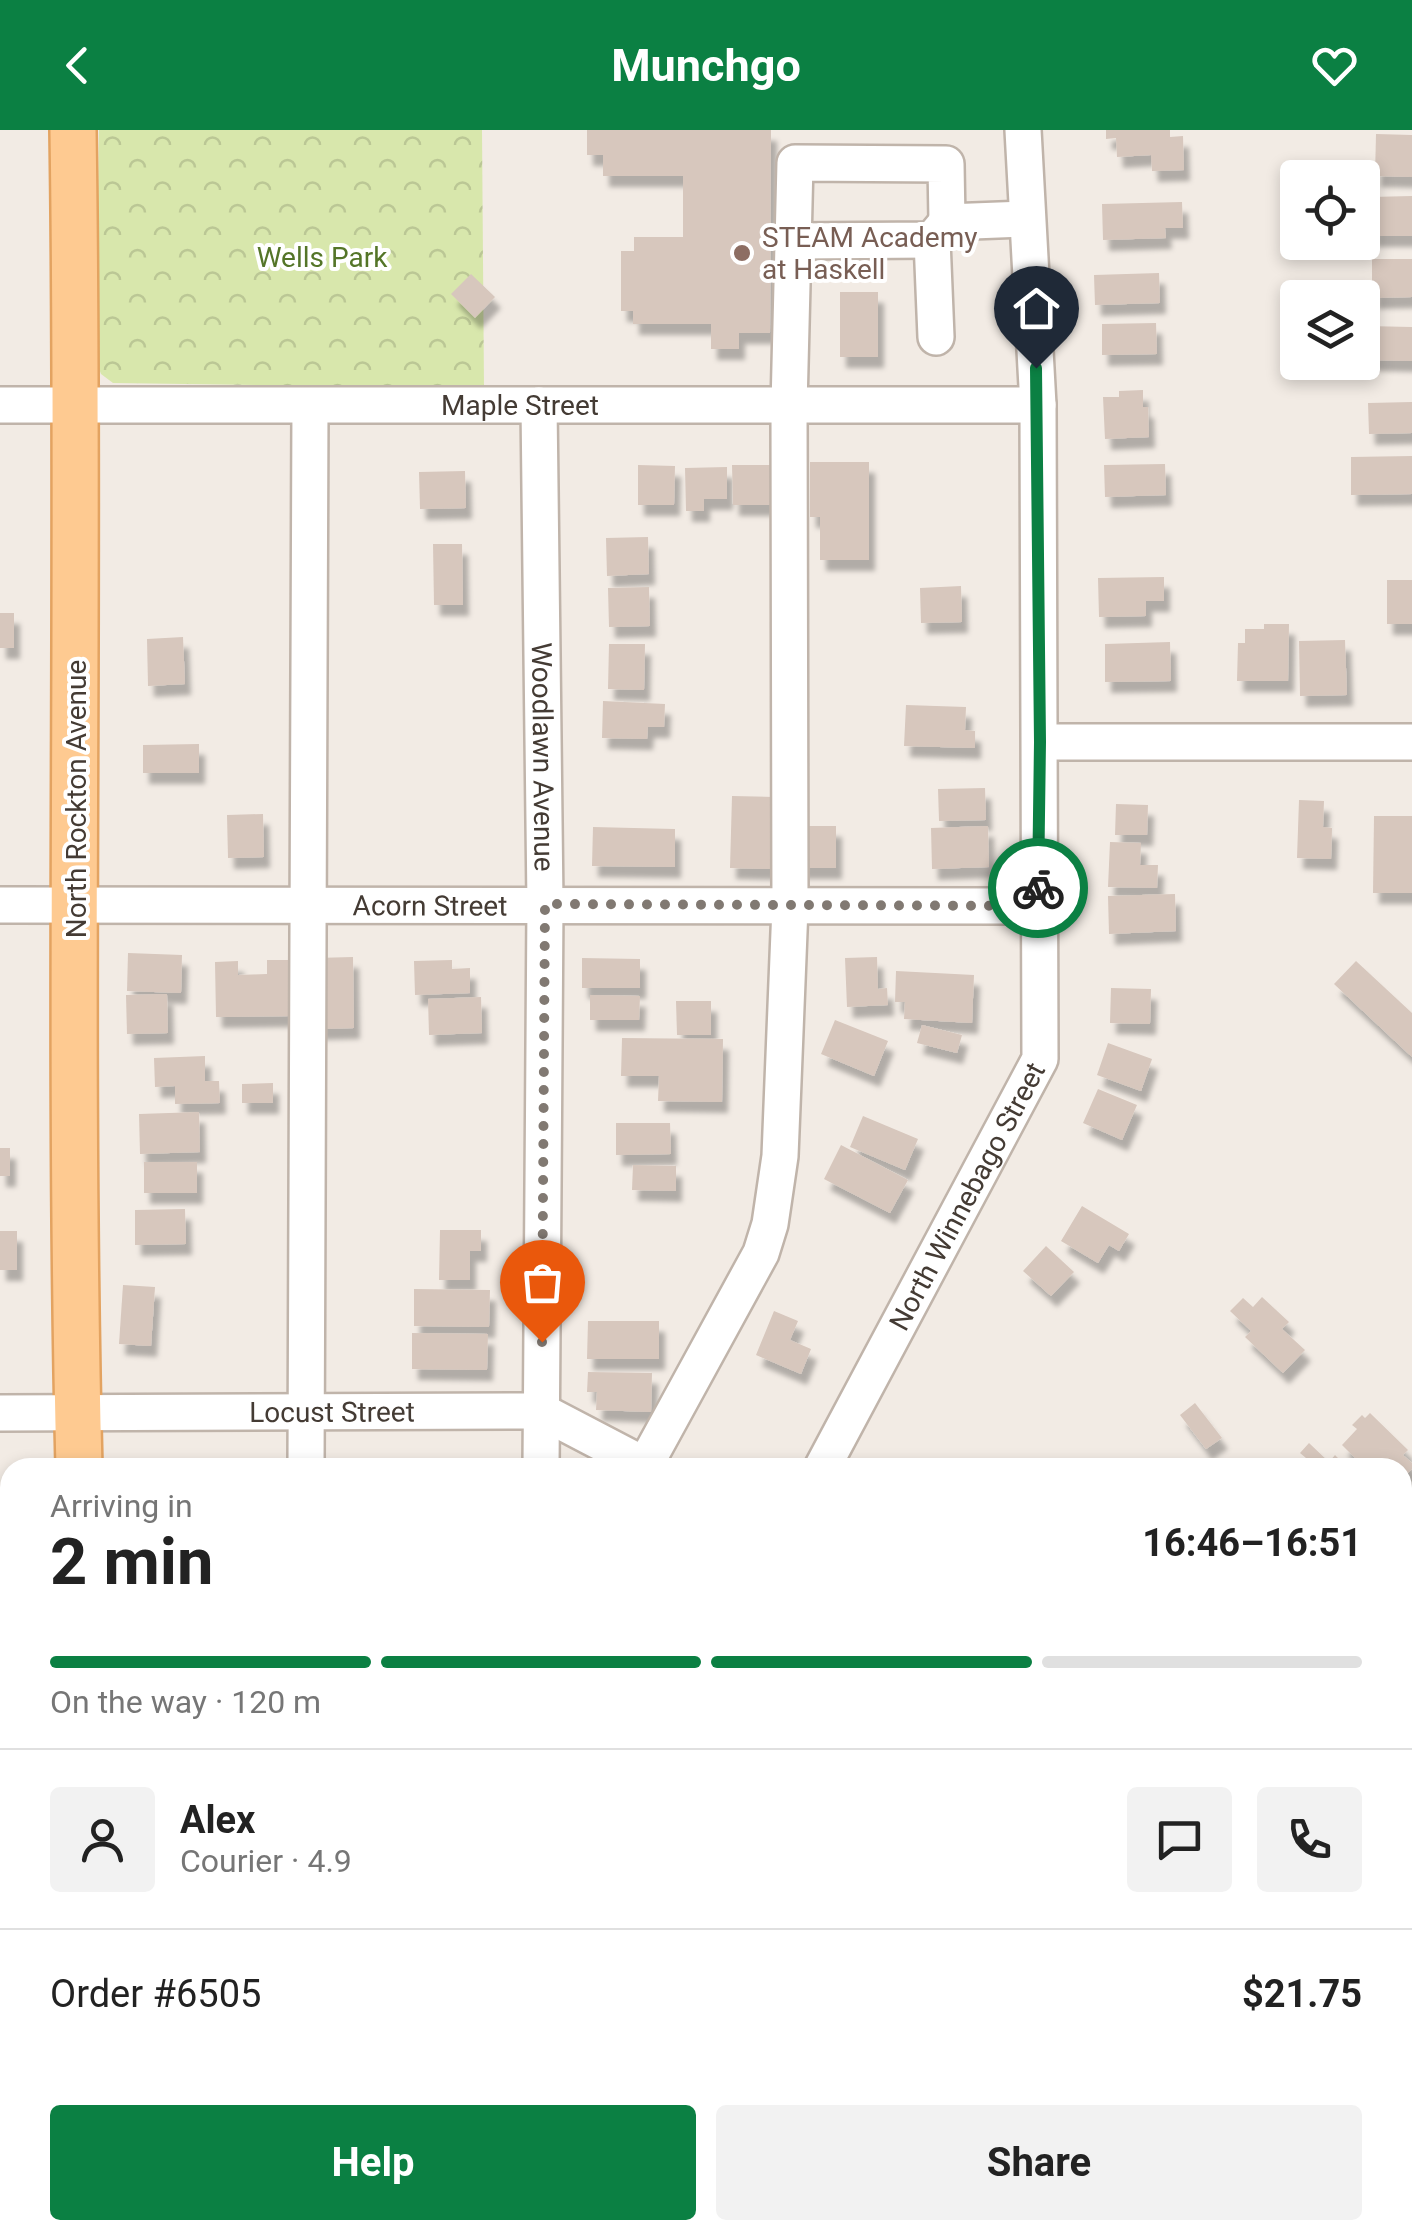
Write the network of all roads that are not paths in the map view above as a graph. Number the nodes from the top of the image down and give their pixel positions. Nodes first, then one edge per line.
1 (73, 130) edge
2 (1023, 130) edge
3 (1027, 219) junction
4 (940, 231) junction
5 (794, 242) junction
6 (936, 336) dead end
7 (0, 405) edge
8 (540, 405) junction
9 (1038, 405) junction
10 (77, 406) junction
11 (310, 406) junction
12 (790, 406) junction
13 (1040, 742) junction
14 (1412, 742) edge
15 (75, 903) junction
16 (545, 904) junction
17 (0, 905) edge
18 (306, 906) junction
19 (1038, 906) junction
20 (790, 907) junction
21 (306, 1410) junction
22 (0, 1412) edge
23 (77, 1412) junction
24 (541, 1412) junction
25 (78, 1458) edge
26 (306, 1458) edge
27 (541, 1458) edge
28 (632, 1458) edge
29 (652, 1458) edge
30 (827, 1458) edge

1 - 10 main road, North Rockton Avenue
2 - 3 street, North Winnebago Street
3 - 4 street
3 - 9 street, North Winnebago Street
4 - 5 street
4 - 5 street
4 - 6 street
5 - 12 street
7 - 10 street, Maple Street
8 - 11 street, Maple Street
8 - 12 street, Maple Street
8 - 16 street, Woodlawn Avenue
9 - 12 street, Maple Street
9 - 13 street, North Winnebago Street
10 - 11 street, Maple Street
10 - 15 main road, North Rockton Avenue
11 - 18 street
12 - 20 street
13 - 14 street
13 - 19 street, North Winnebago Street
15 - 17 street, Acorn Street
15 - 18 street, Acorn Street
15 - 23 main road, North Rockton Avenue
16 - 18 street, Acorn Street
16 - 20 street, Acorn Street
16 - 24 street, Woodlawn Avenue
18 - 21 street
19 - 20 street, Acorn Street
19 - 30 street, North Winnebago Street
20 - 29 street
21 - 23 street, Locust Street
21 - 24 street, Locust Street
21 - 26 street
22 - 23 street, Locust Street
23 - 25 main road, North Rockton Avenue
24 - 27 street, Woodlawn Avenue
24 - 28 street, Locust Street

